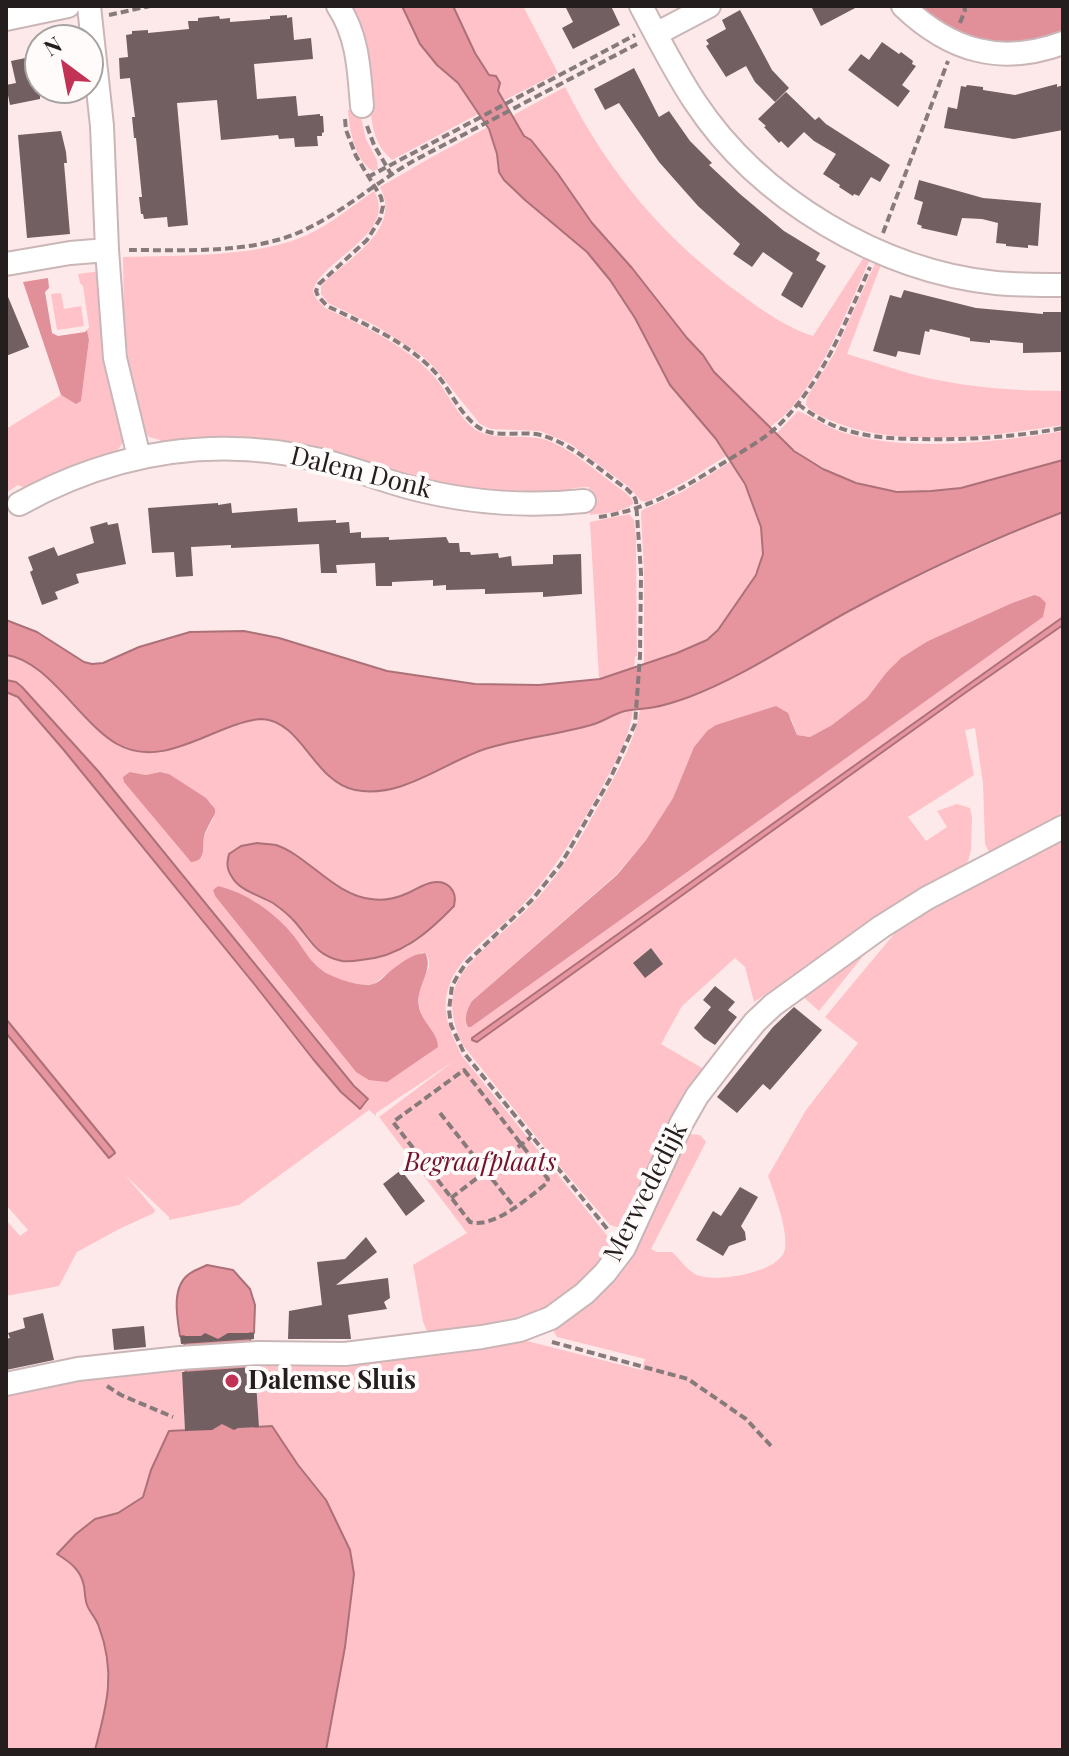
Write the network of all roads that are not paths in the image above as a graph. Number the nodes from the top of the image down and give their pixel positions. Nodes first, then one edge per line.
1 (68, 6) edge
2 (89, 6) edge
3 (338, 6) edge
4 (709, 6) edge
5 (903, 6) edge
6 (6, 19) edge
7 (649, 22) edge
8 (1063, 43) edge
9 (362, 106) road end
10 (107, 250) junction
11 (6, 264) edge
12 (1063, 285) edge
13 (139, 457) junction
14 (19, 504) dead end
15 (587, 509) road end
16 (1063, 827) edge
17 (6, 1384) edge

1 - 6 street
2 - 10 street
3 - 9 street
4 - 7 street
5 - 8 street
7 - 12 street
10 - 11 street
10 - 13 street
13 - 14 street, Dalem Donk
13 - 15 street, Dalem Donk
16 - 17 street, Merwededijk

